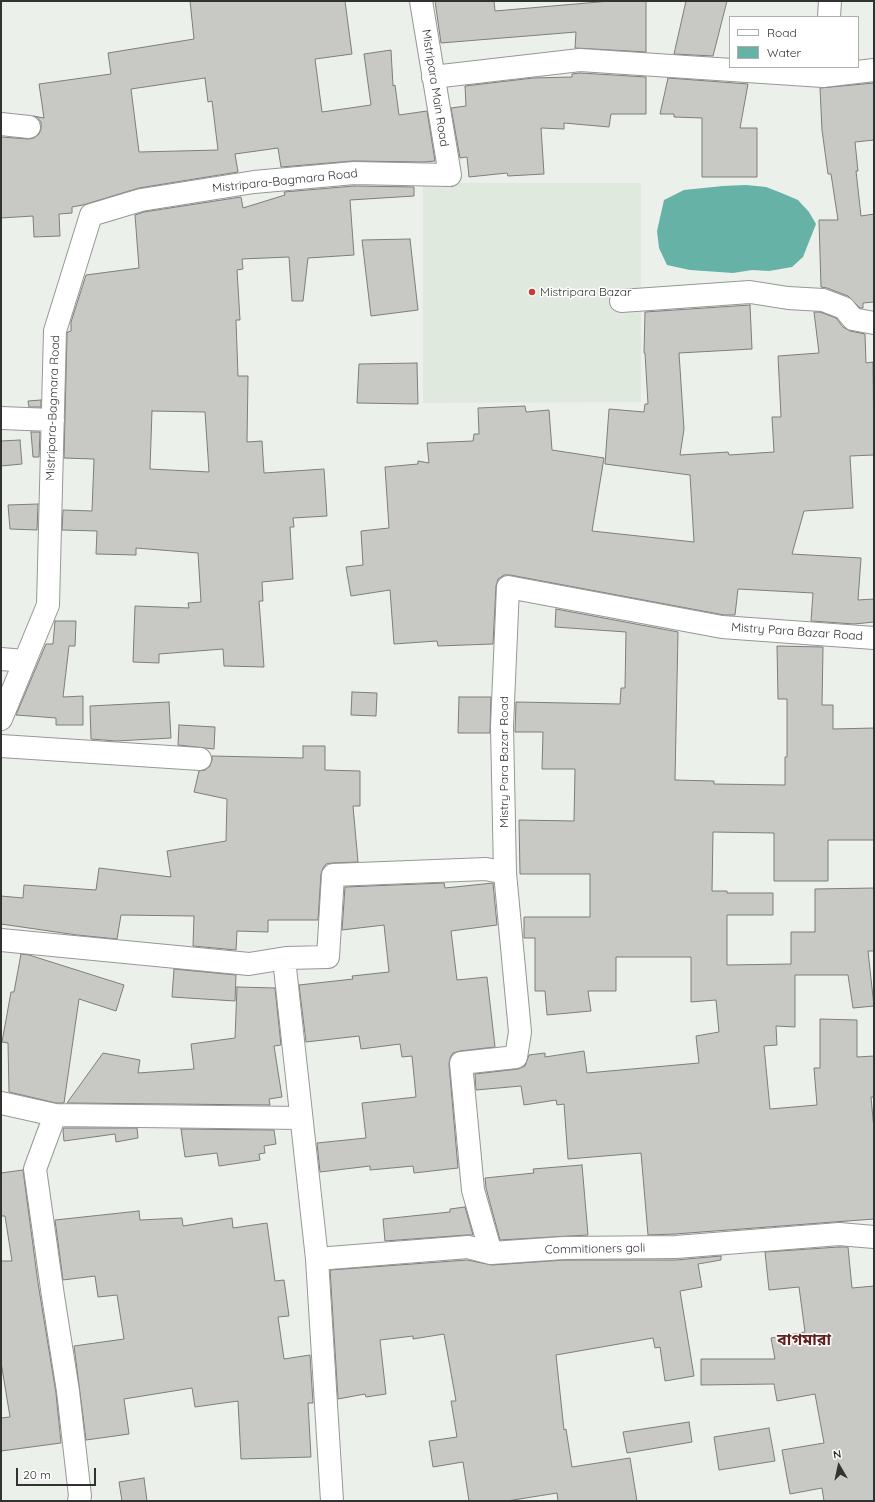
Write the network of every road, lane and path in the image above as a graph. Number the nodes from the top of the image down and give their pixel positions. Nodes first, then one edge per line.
1 (421, 1) edge
2 (830, 1) edge
3 (828, 16) edge
4 (729, 67) edge
5 (742, 68) edge
6 (874, 70) edge
7 (823, 72) edge
8 (433, 77) junction
9 (1, 124) edge
10 (29, 127) dead end
11 (450, 176) joint
12 (621, 301) dead end
13 (874, 323) edge
14 (1, 418) edge
15 (53, 420) junction
16 (874, 638) edge
17 (1, 660) edge
18 (25, 660) junction
19 (1, 720) edge
20 (1, 746) edge
21 (200, 759) dead end
22 (505, 873) junction
23 (1, 940) edge
24 (284, 959) junction
25 (1, 1103) edge
26 (55, 1115) junction
27 (302, 1118) junction
28 (874, 1237) edge
29 (491, 1253) junction
30 (317, 1259) junction
31 (79, 1501) edge
32 (332, 1501) edge

1 - 8 street, Mistripara Main Road
2 - 3 street
4 - 8 street
5 - 7 street
6 - 7 street
8 - 11 street, Mistripara Main Road
9 - 10 street
11 - 15 street, Mistripara-Bagmara Road
12 - 13 street
14 - 15 street
15 - 18 street, Mistripara-Bagmara Road
16 - 22 street, Mistry Para Bazar Road
17 - 18 street
18 - 19 street, Mistripara-Bagmara Road
20 - 21 street
22 - 24 street
22 - 29 street, Mistry Para Bazar Road
23 - 24 street
24 - 27 street
25 - 26 street
26 - 27 street
26 - 31 street
27 - 30 street
28 - 29 street, Commitioners goli
29 - 30 street, Commitioners goli
30 - 32 street

